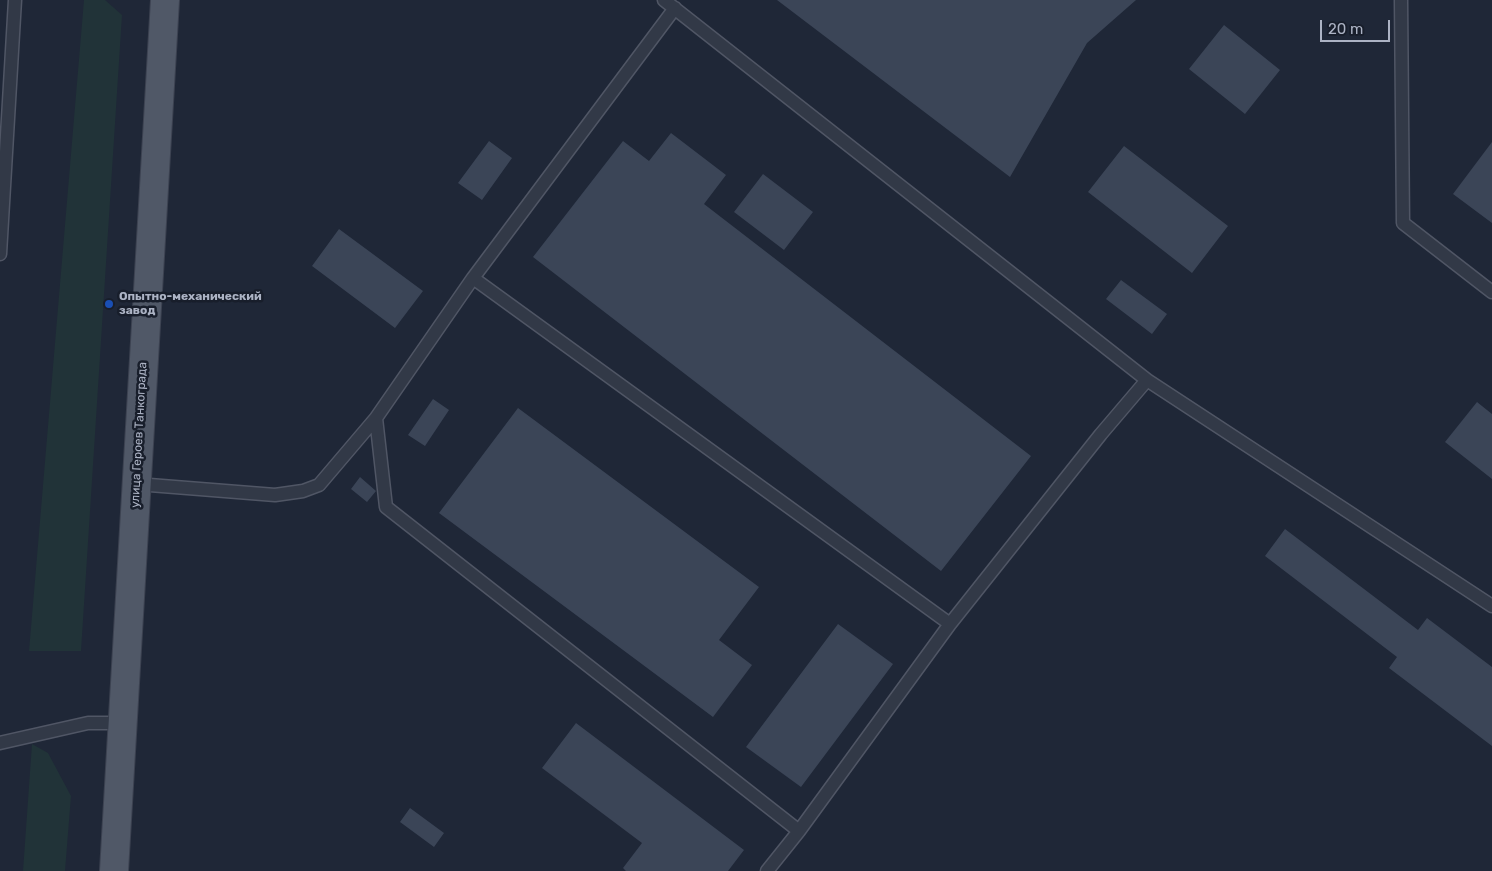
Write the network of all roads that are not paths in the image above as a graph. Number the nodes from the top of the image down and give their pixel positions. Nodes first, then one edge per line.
1 (15, 0) edge
2 (166, 0) edge
3 (664, 0) edge
4 (1401, 0) edge
5 (675, 8) junction
6 (1, 214) edge
7 (0, 254) edge
8 (474, 278) junction
9 (1492, 292) edge
10 (1147, 380) junction
11 (376, 418) junction
12 (137, 484) junction
13 (1492, 606) edge
14 (950, 624) junction
15 (122, 723) junction
16 (0, 743) edge
17 (799, 831) junction
18 (114, 871) edge
19 (767, 871) edge

1 - 6 lane
2 - 12 main road, улица Героев Танкограда
3 - 5 lane
4 - 9 lane
5 - 8 lane
5 - 10 lane
6 - 7 lane
8 - 11 lane
8 - 14 lane
10 - 13 lane
10 - 14 lane
11 - 12 lane
11 - 17 lane
12 - 15 main road, улица Героев Танкограда
14 - 17 lane
15 - 16 lane
15 - 18 main road, улица Героев Танкограда
17 - 19 lane

